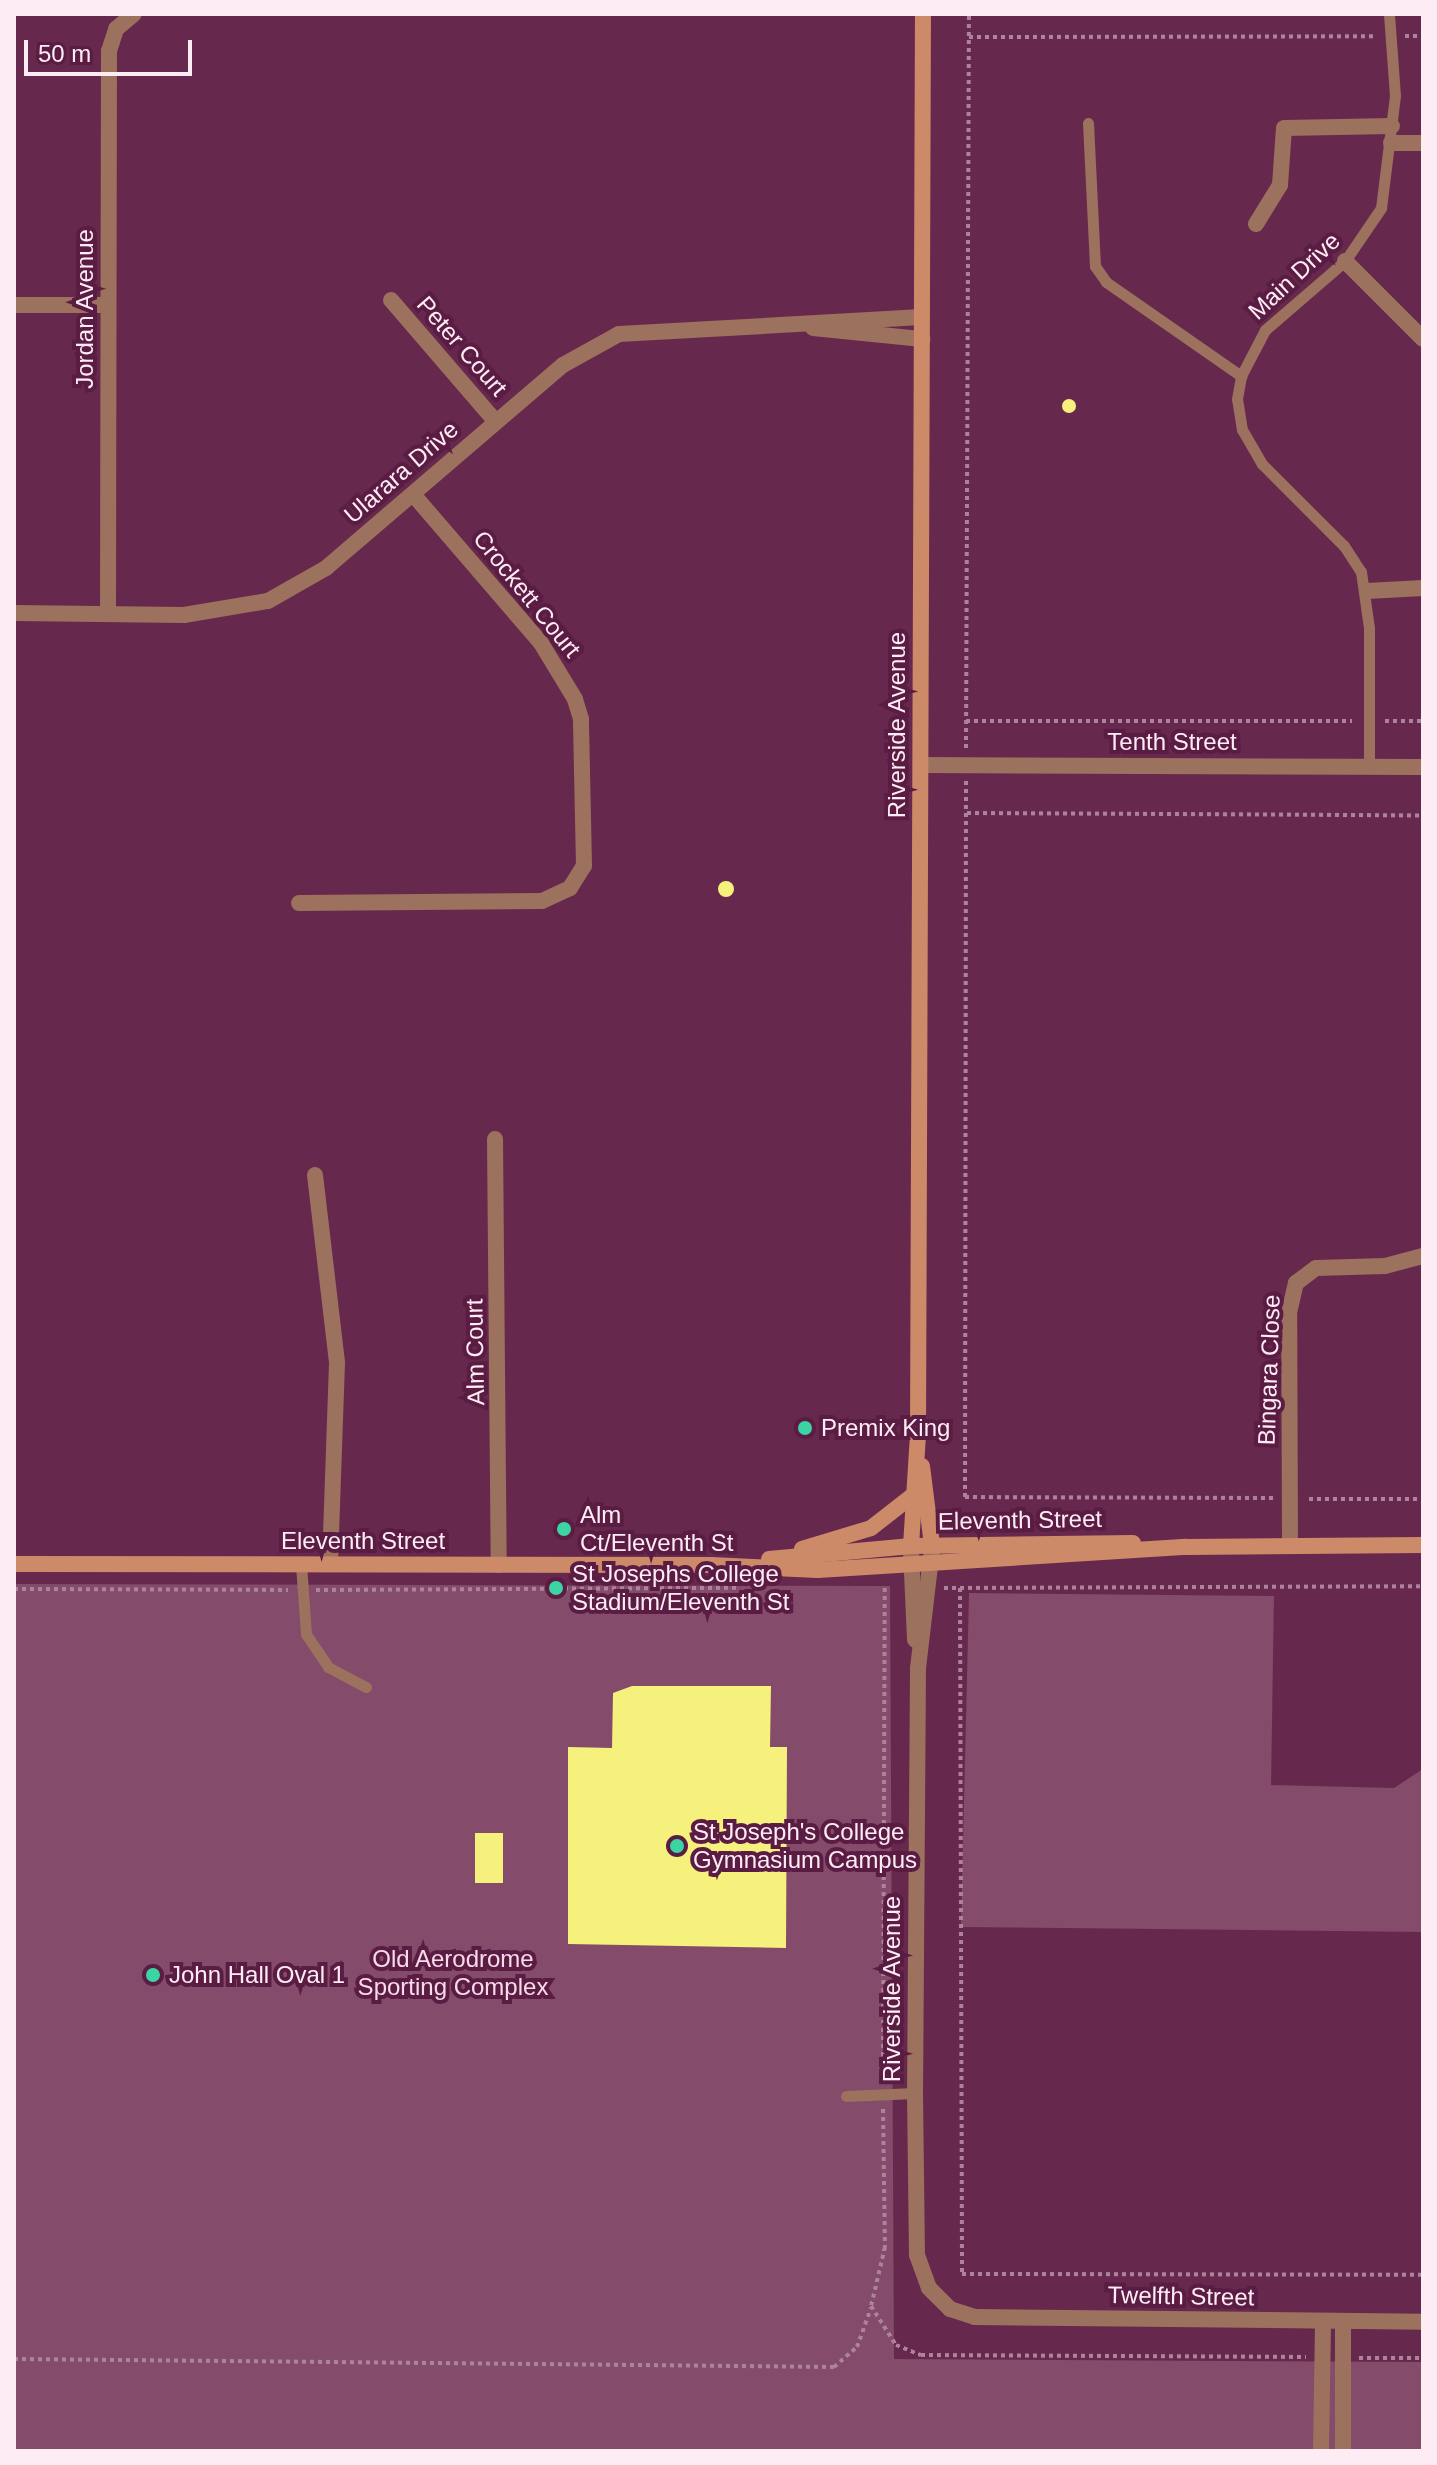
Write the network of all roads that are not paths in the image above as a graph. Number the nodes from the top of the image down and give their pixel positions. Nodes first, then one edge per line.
1 (134, 14) edge
2 (923, 14) edge
3 (1389, 14) edge
4 (1088, 123) dead end
5 (1392, 135) junction
6 (1423, 143) edge
7 (1256, 224) dead end
8 (1345, 261) junction
9 (391, 300) dead end
10 (14, 305) edge
11 (108, 305) junction
12 (922, 317) junction
13 (804, 326) junction
14 (922, 339) junction
15 (1423, 339) edge
16 (1241, 376) junction
17 (496, 422) junction
18 (413, 494) junction
19 (1423, 588) edge
20 (1367, 591) junction
21 (14, 613) edge
22 (108, 614) junction
23 (921, 765) junction
24 (1369, 767) junction
25 (1423, 767) edge
26 (299, 903) dead end
27 (495, 1139) dead end
28 (315, 1175) dead end
29 (1423, 1256) edge
30 (918, 1436) junction
31 (912, 1496) junction
32 (1290, 1544) junction
33 (932, 1545) junction
34 (1423, 1545) edge
35 (911, 1546) junction
36 (1186, 1547) junction
37 (766, 1560) junction
38 (14, 1564) edge
39 (301, 1564) junction
40 (330, 1564) junction
41 (499, 1565) junction
42 (711, 1565) junction
43 (909, 1567) junction
44 (931, 1567) junction
45 (918, 1669) junction
46 (366, 1687) dead end
47 (915, 2093) junction
48 (846, 2096) dead end
49 (941, 2302) joint
50 (1323, 2322) junction
51 (1343, 2322) junction
52 (1423, 2322) edge
53 (1321, 2451) edge
54 (1343, 2451) edge

1 - 11 street, Jordan Avenue
2 - 12 main road, Riverside Avenue
3 - 5 lane, Main Drive
4 - 16 lane
5 - 6 street
5 - 7 street
5 - 8 lane, Main Drive
8 - 15 street
8 - 16 lane, Main Drive
9 - 17 street, Peter Court
10 - 11 street
11 - 22 street, Jordan Avenue
12 - 13 street, Ularara Drive
12 - 14 main road, Riverside Avenue
13 - 14 street, Ularara Drive
13 - 17 street, Ularara Drive
14 - 23 main road, Riverside Avenue
16 - 20 lane, Main Drive
17 - 18 street, Ularara Drive
18 - 22 street, Ularara Drive
18 - 26 street, Crockett Court
19 - 20 street
20 - 24 lane, Main Drive
21 - 22 street, Ularara Drive
23 - 24 street, Tenth Street
23 - 30 main road, Riverside Avenue
24 - 25 street, Tenth Street
27 - 41 street, Alm Court
28 - 40 street
29 - 32 street, Bingara Close
30 - 31 main road, Riverside Avenue
30 - 33 main road, Riverside Avenue
31 - 35 main road, Riverside Avenue
31 - 37 main road
32 - 34 main road, Eleventh Street
32 - 36 main road, Eleventh Street
33 - 35 main road, Eleventh Street
33 - 36 main road, Eleventh Street
33 - 44 street, Riverside Avenue
35 - 37 main road, Eleventh Street
35 - 43 street, Riverside Avenue
36 - 44 main road, Eleventh Street
37 - 42 main road, Eleventh Street
38 - 39 main road, Eleventh Street
39 - 40 main road, Eleventh Street
39 - 46 lane
40 - 41 main road, Eleventh Street
41 - 42 main road, Eleventh Street
42 - 43 main road, Eleventh Street
43 - 44 main road, Eleventh Street
43 - 45 street, Riverside Avenue
44 - 45 street, Riverside Avenue
45 - 47 street, Riverside Avenue
47 - 48 lane
47 - 49 street, Riverside Avenue
49 - 50 street, Twelfth Street
50 - 51 street, Twelfth Street
50 - 53 street
51 - 52 street, Twelfth Street
51 - 54 street

